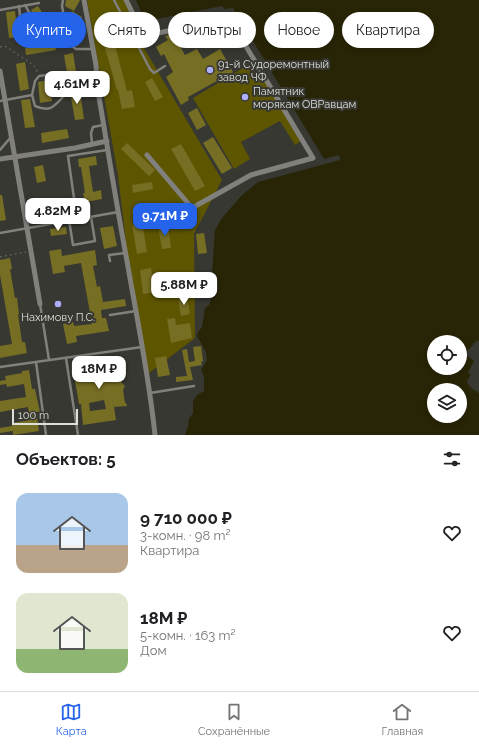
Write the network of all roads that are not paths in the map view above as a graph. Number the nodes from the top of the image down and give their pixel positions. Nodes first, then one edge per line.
1 (63, 0) edge
2 (84, 0) edge
3 (114, 0) edge
4 (126, 0) edge
5 (39, 3) dead end
6 (25, 5) junction
7 (19, 6) junction
8 (0, 10) edge
9 (20, 12) edge
10 (29, 12) edge
11 (93, 49) junction
12 (165, 66) dead end
13 (0, 71) edge
14 (47, 75) dead end
15 (32, 95) junction
16 (63, 97) dead end
17 (2, 101) edge
18 (104, 125) junction
19 (11, 137) junction
20 (107, 141) junction
21 (92, 144) junction
22 (109, 149) junction
23 (0, 150) edge
24 (147, 155) dead end
25 (14, 157) junction
26 (0, 159) edge
27 (119, 212) junction
28 (91, 216) junction
29 (77, 219) junction
30 (69, 220) junction
31 (27, 228) junction
32 (0, 233) edge
33 (125, 253) junction
34 (110, 261) dead end
35 (40, 304) joint
36 (136, 311) junction
37 (110, 315) dead end
38 (143, 346) junction
39 (66, 358) junction
40 (49, 360) junction
41 (36, 362) junction
42 (0, 367) edge
43 (194, 386) dead end
44 (150, 393) junction
45 (46, 435) edge
46 (78, 435) edge
47 (155, 435) edge

1 - 11 lane
2 - 11 street
3 - 12 lane
4 - 24 street
5 - 6 lane
6 - 7 lane
6 - 10 lane
7 - 8 lane
7 - 9 lane
11 - 18 street
13 - 17 street
14 - 15 lane
15 - 16 lane
15 - 17 lane
17 - 19 street
18 - 20 street
18 - 21 lane
19 - 23 lane
19 - 25 street
20 - 21 street
20 - 22 street
21 - 25 street
22 - 27 street
22 - 29 lane
25 - 26 street
25 - 31 street
27 - 28 lane
27 - 33 street
28 - 29 lane
28 - 30 lane
29 - 30 lane
30 - 31 lane
31 - 32 lane
31 - 35 street
33 - 34 lane
33 - 36 street
35 - 40 lane
36 - 37 lane
36 - 38 street
38 - 39 lane
38 - 44 street
39 - 40 lane
39 - 46 lane
40 - 41 lane
41 - 42 lane
41 - 45 lane
43 - 44 lane
44 - 47 street

